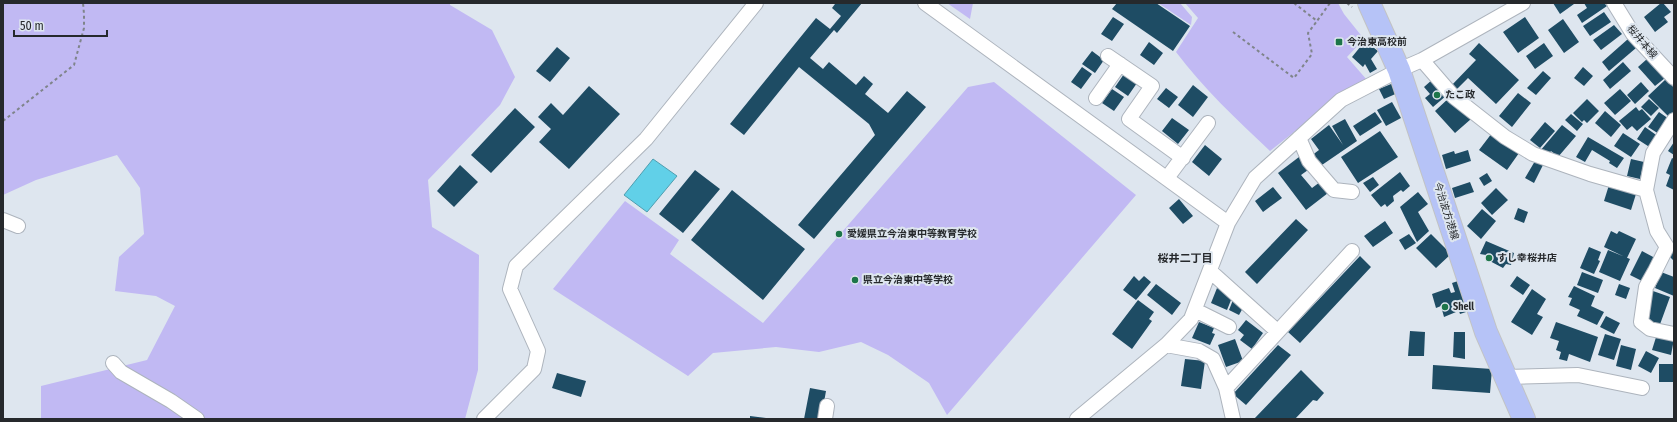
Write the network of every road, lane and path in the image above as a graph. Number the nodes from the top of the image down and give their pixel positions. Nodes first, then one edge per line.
1 (83, 3) edge
2 (756, 3) edge
3 (925, 3) edge
4 (1294, 3) edge
5 (1330, 3) edge
6 (1369, 3) edge
7 (1523, 3) edge
8 (1614, 3) edge
9 (1317, 21) junction
10 (1233, 32) dead end
11 (1108, 56) dead end
12 (1422, 60) junction
13 (1120, 64) junction
14 (1399, 70) junction
15 (1674, 78) edge
16 (1096, 98) dead end
17 (1674, 120) edge
18 (3, 121) edge
19 (1208, 123) dead end
20 (1299, 138) junction
21 (1183, 158) junction
22 (1167, 178) junction
23 (1646, 190) junction
24 (1352, 192) dead end
25 (3, 220) edge
26 (1228, 223) junction
27 (18, 226) dead end
28 (1352, 251) dead end
29 (1210, 270) junction
30 (1195, 310) junction
31 (1229, 326) dead end
32 (1277, 331) junction
33 (1674, 334) edge
34 (1166, 345) junction
35 (113, 363) dead end
36 (1505, 377) junction
37 (1226, 388) junction
38 (1642, 388) dead end
39 (197, 419) edge
40 (484, 419) edge
41 (1077, 419) edge
42 (1233, 419) edge
43 (1524, 419) edge

1 - 18 path
2 - 40 street
3 - 22 street
4 - 9 path
5 - 9 path
6 - 14 main road, 今治波方港線
7 - 12 street
8 - 15 street, 桜井本線
9 - 10 path
11 - 13 street
12 - 14 street
12 - 23 street
13 - 16 street
13 - 21 street
14 - 20 street
14 - 36 main road, 今治波方港線
17 - 23 street
19 - 21 street
20 - 24 street
20 - 26 street
21 - 22 street
22 - 26 street
23 - 33 street
25 - 27 street
26 - 29 street
28 - 32 street
29 - 30 street
29 - 32 street
30 - 31 street
30 - 34 street
32 - 37 street
34 - 37 street
34 - 41 street
35 - 39 street
36 - 38 street
36 - 43 main road, 今治波方港線
37 - 42 street

